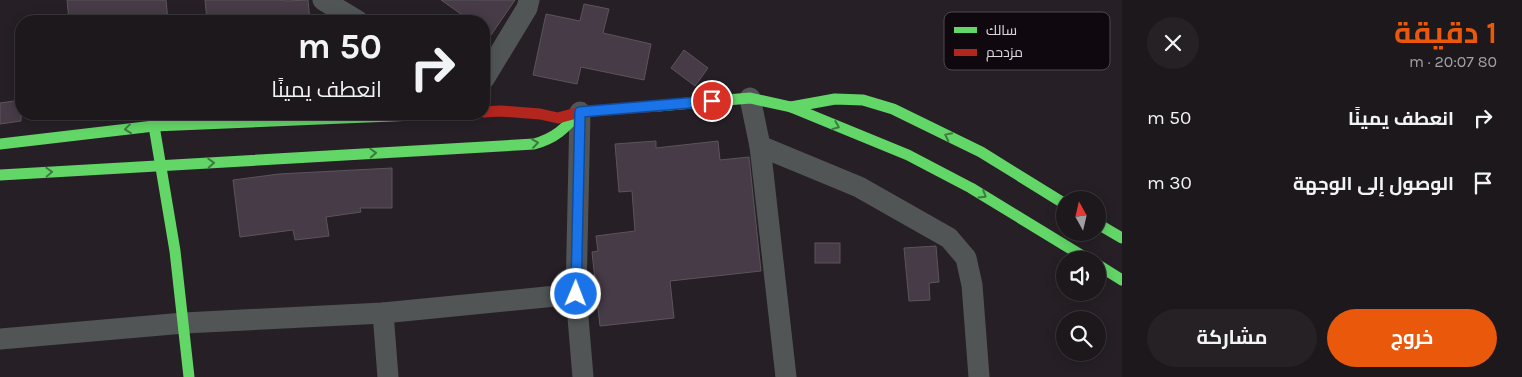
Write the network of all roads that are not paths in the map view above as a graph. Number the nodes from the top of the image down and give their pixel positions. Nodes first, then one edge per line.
1 (323, 0) edge
2 (530, 0) edge
3 (348, 15) edge
4 (490, 69) edge
5 (750, 98) junction
6 (791, 107) junction
7 (490, 108) edge
8 (580, 112) junction
9 (296, 120) edge
10 (154, 126) junction
11 (0, 144) edge
12 (760, 146) junction
13 (161, 166) junction
14 (0, 175) edge
15 (1056, 198) edge
16 (1106, 229) edge
17 (1122, 238) edge
18 (1074, 251) edge
19 (1106, 270) edge
20 (1122, 280) edge
21 (576, 294) junction
22 (383, 313) junction
23 (184, 323) junction
24 (0, 339) edge
25 (189, 377) edge
26 (388, 377) edge
27 (583, 377) edge
28 (786, 377) edge
29 (979, 377) edge

1 - 3 street
2 - 4 street
5 - 6 street
5 - 8 street
5 - 12 street
15 -> 6 street
6 -> 18 street
7 - 8 street
13 -> 8 street
8 - 21 street
9 - 10 street
10 -> 11 street
10 - 13 street
12 - 28 street
12 - 29 street
14 -> 13 street
13 - 23 street
16 - 17 street
19 - 20 street
21 - 22 street
21 - 27 street
22 - 23 street
22 - 26 street
23 - 24 street
23 - 25 street

